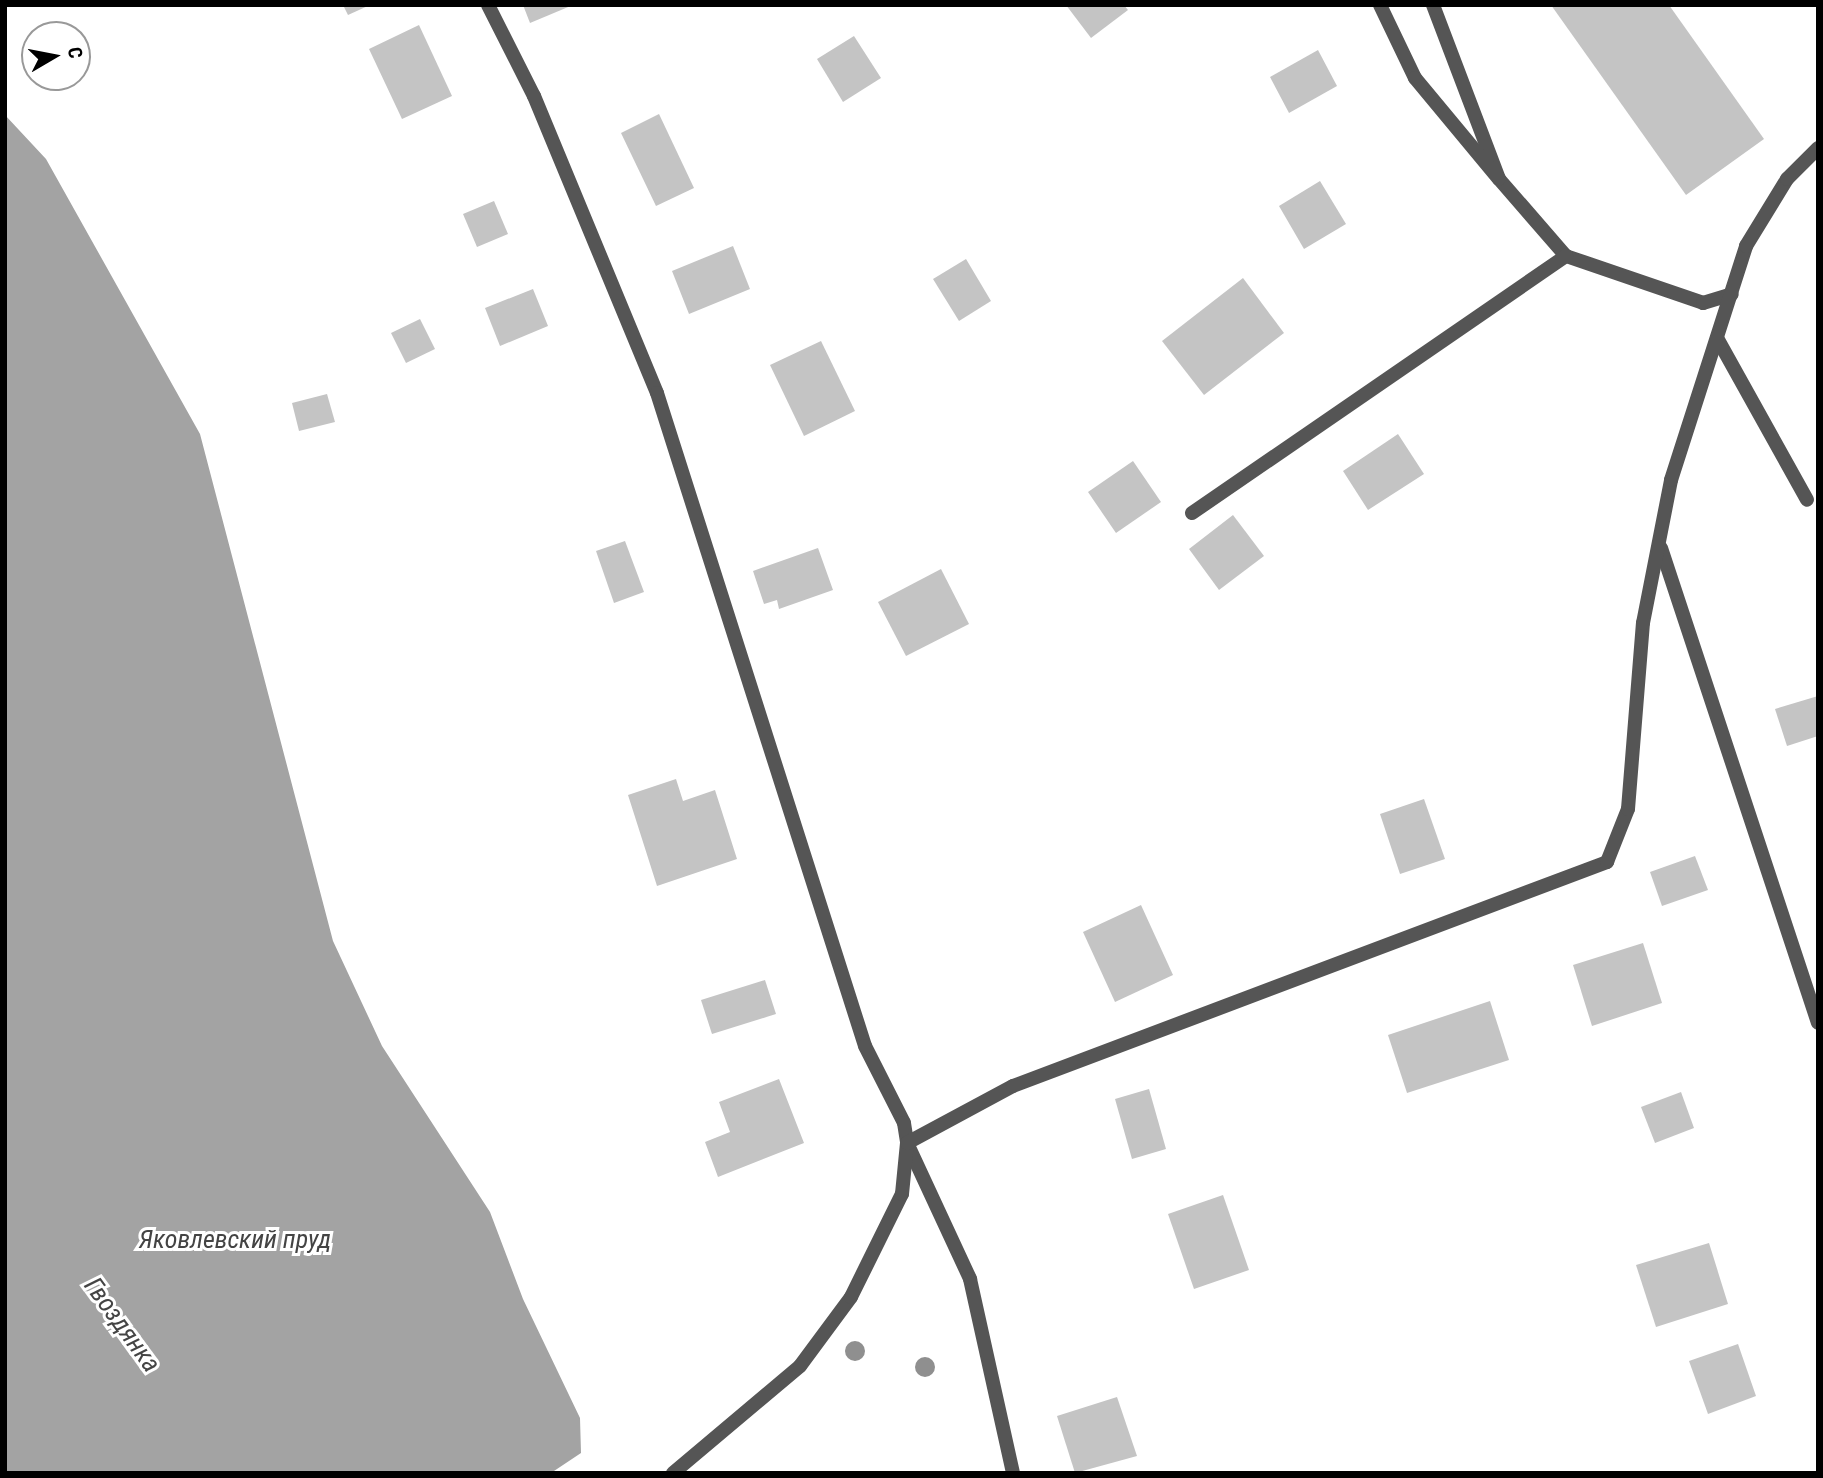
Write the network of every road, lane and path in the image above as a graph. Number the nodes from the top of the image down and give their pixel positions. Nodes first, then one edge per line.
1 (488, 5) edge
2 (1380, 5) edge
3 (1433, 5) edge
4 (1818, 148) edge
5 (1499, 180) junction
6 (1566, 256) junction
7 (1732, 293) junction
8 (1717, 338) junction
9 (1807, 500) dead end
10 (1192, 513) dead end
11 (1661, 548) junction
12 (1818, 1023) edge
13 (907, 1143) junction
14 (673, 1473) edge
15 (1013, 1473) edge

1 - 13 street
2 - 5 street
3 - 5 street
4 - 7 street
5 - 6 street
6 - 7 street
6 - 10 street
7 - 8 street
8 - 9 street
8 - 11 street
11 - 12 street
11 - 13 street
13 - 14 street
13 - 15 street

